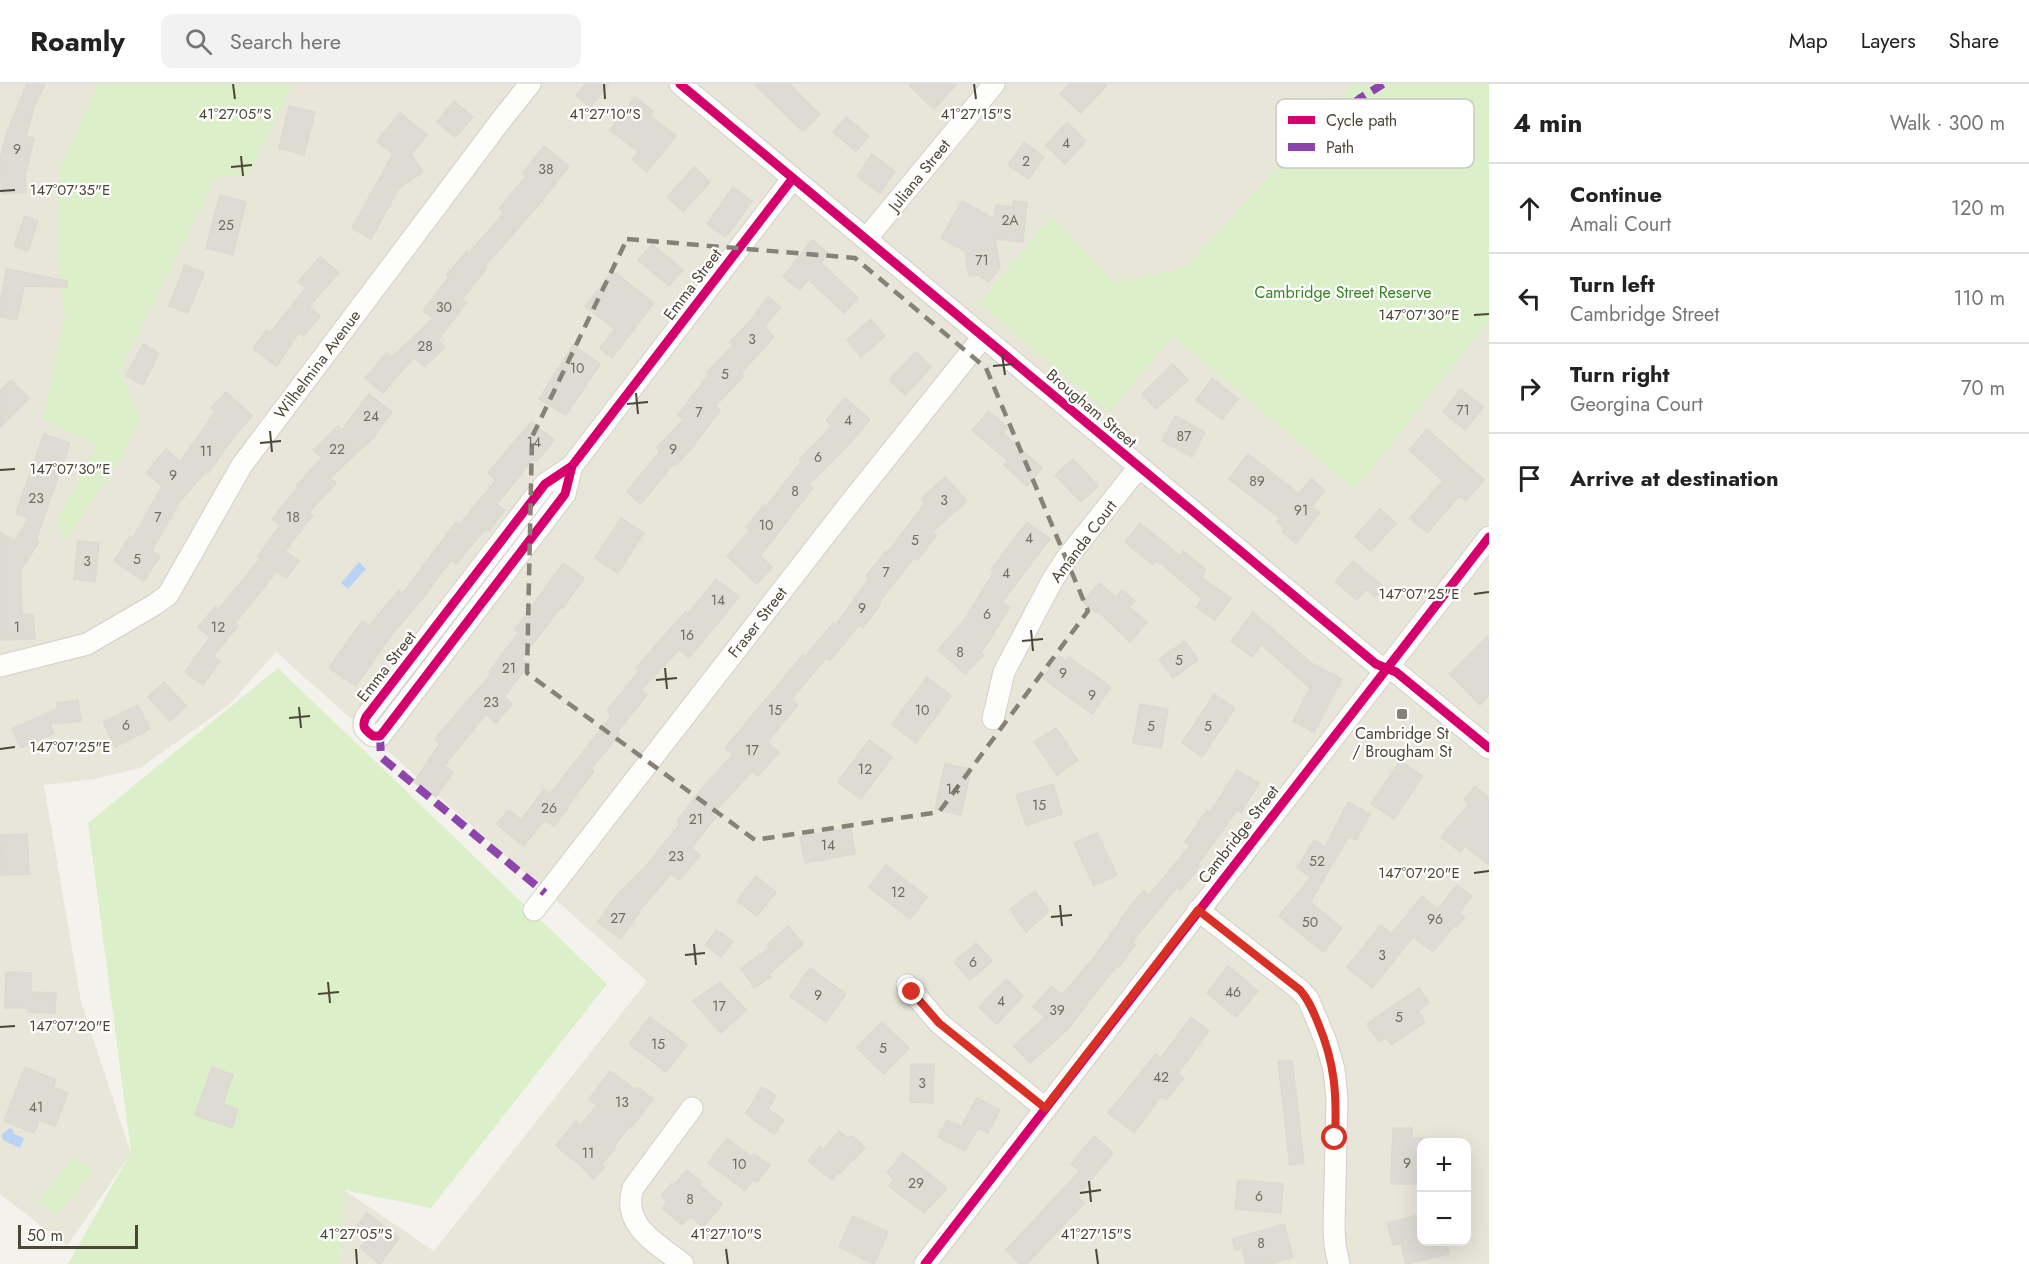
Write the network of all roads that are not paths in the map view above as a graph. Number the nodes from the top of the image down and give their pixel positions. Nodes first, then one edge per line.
1 (530, 84) edge
2 (680, 84) edge
3 (994, 84) edge
4 (793, 178) junction
5 (866, 239) junction
6 (983, 337) junction
7 (572, 466) junction
8 (1139, 467) junction
9 (1489, 537) edge
10 (0, 666) edge
11 (1386, 668) junction
12 (993, 719) dead end
13 (1489, 748) edge
14 (534, 910) dead end
15 (1198, 910) junction
16 (907, 985) dead end
17 (692, 1108) dead end
18 (1045, 1108) junction
19 (683, 1264) edge
20 (925, 1264) edge
21 (1339, 1264) edge

1 - 10 street, Wilhelmina Avenue
2 - 4 street, Brougham Street
3 - 5 street, Juliana Street
4 - 5 street, Brougham Street
4 - 7 street, Emma Street
5 - 6 street, Brougham Street
6 - 8 street, Brougham Street
6 - 14 street, Fraser Street
7 - 7 street, Emma Street
8 - 11 street, Brougham Street
8 - 12 street, Amanda Court
9 - 11 street, Cambridge Street
11 - 13 street, Brougham Street
11 - 15 street, Cambridge Street
15 - 18 street, Cambridge Street
15 - 21 street
16 - 18 street
17 - 19 street
18 - 20 street, Cambridge Street

